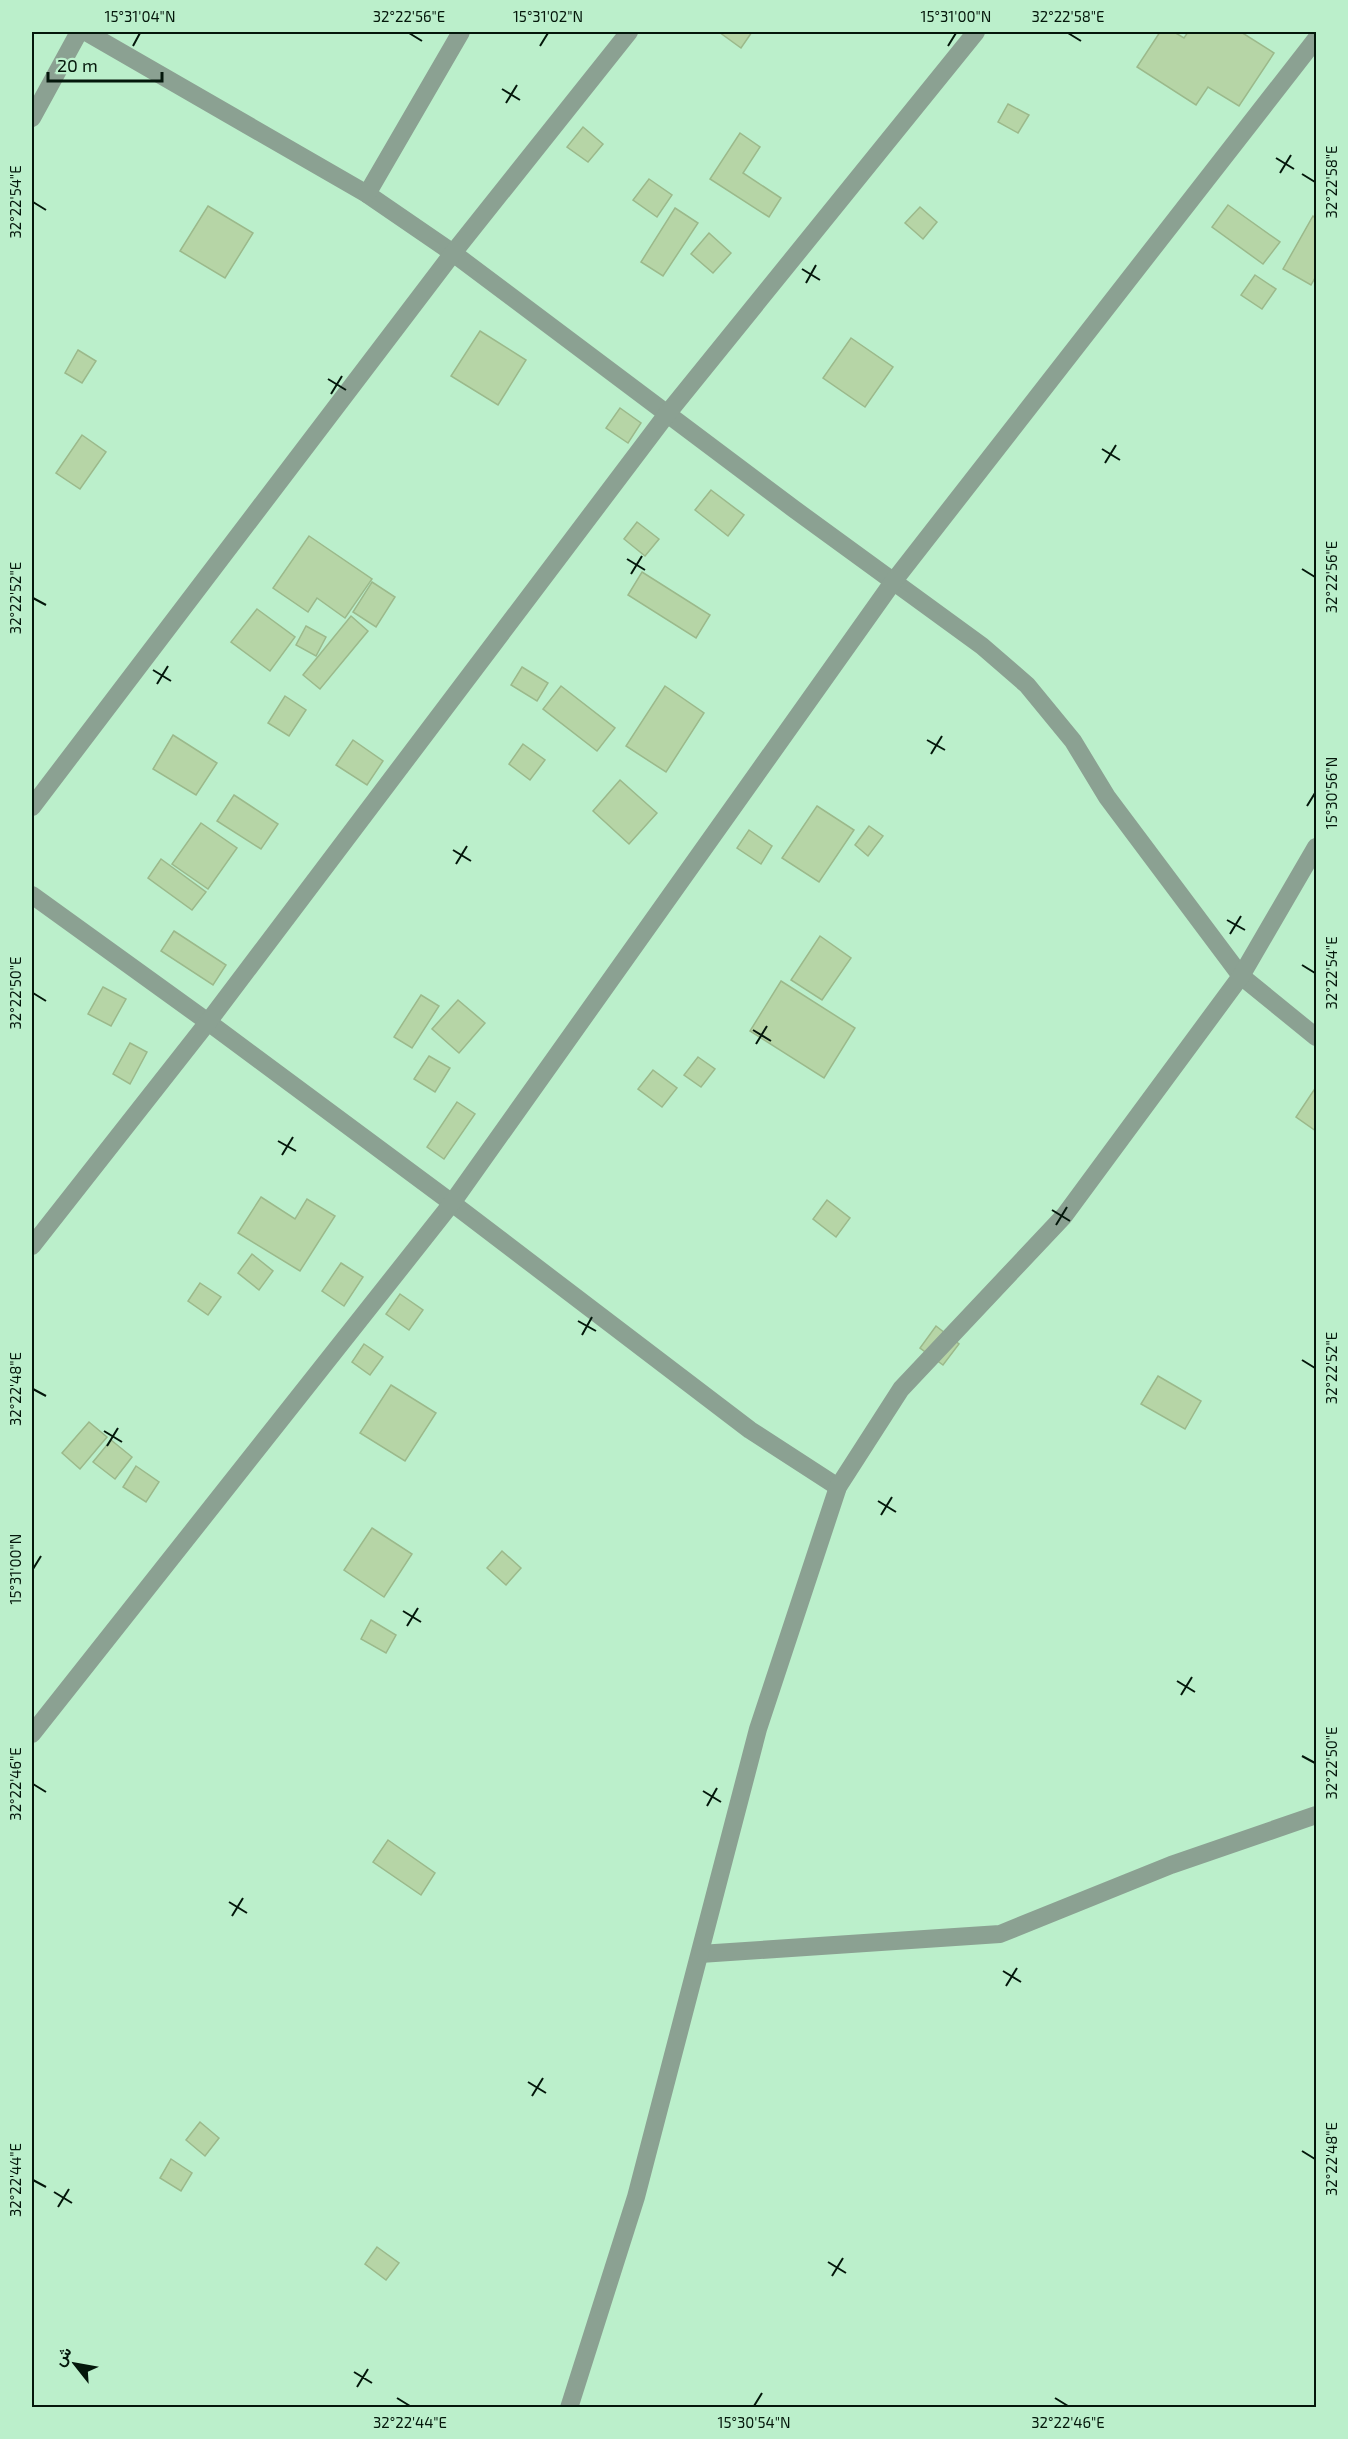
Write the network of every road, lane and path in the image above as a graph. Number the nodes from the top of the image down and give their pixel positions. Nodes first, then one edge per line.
1 (80, 32) edge
2 (86, 32) edge
3 (461, 32) edge
4 (628, 32) edge
5 (976, 32) edge
6 (1317, 39) edge
7 (32, 118) edge
8 (367, 194) junction
9 (453, 253) junction
10 (667, 414) junction
11 (893, 582) junction
12 (32, 807) edge
13 (1317, 847) edge
14 (32, 895) edge
15 (1241, 976) junction
16 (208, 1022) junction
17 (1317, 1037) edge
18 (452, 1203) junction
19 (32, 1246) edge
20 (838, 1487) junction
21 (32, 1734) edge
22 (1317, 1815) edge
23 (700, 1954) junction
24 (569, 2408) edge

1 - 7 street
2 - 8 street
3 - 8 street
4 - 9 street
5 - 10 street
6 - 11 street
8 - 9 street
9 - 10 street
9 - 12 street
10 - 11 street
10 - 16 street
11 - 15 street
11 - 18 street
13 - 15 street
14 - 16 street
15 - 17 street
15 - 20 street
16 - 18 street
16 - 19 street
18 - 20 street
18 - 21 street
20 - 23 street
22 - 23 street
23 - 24 street

